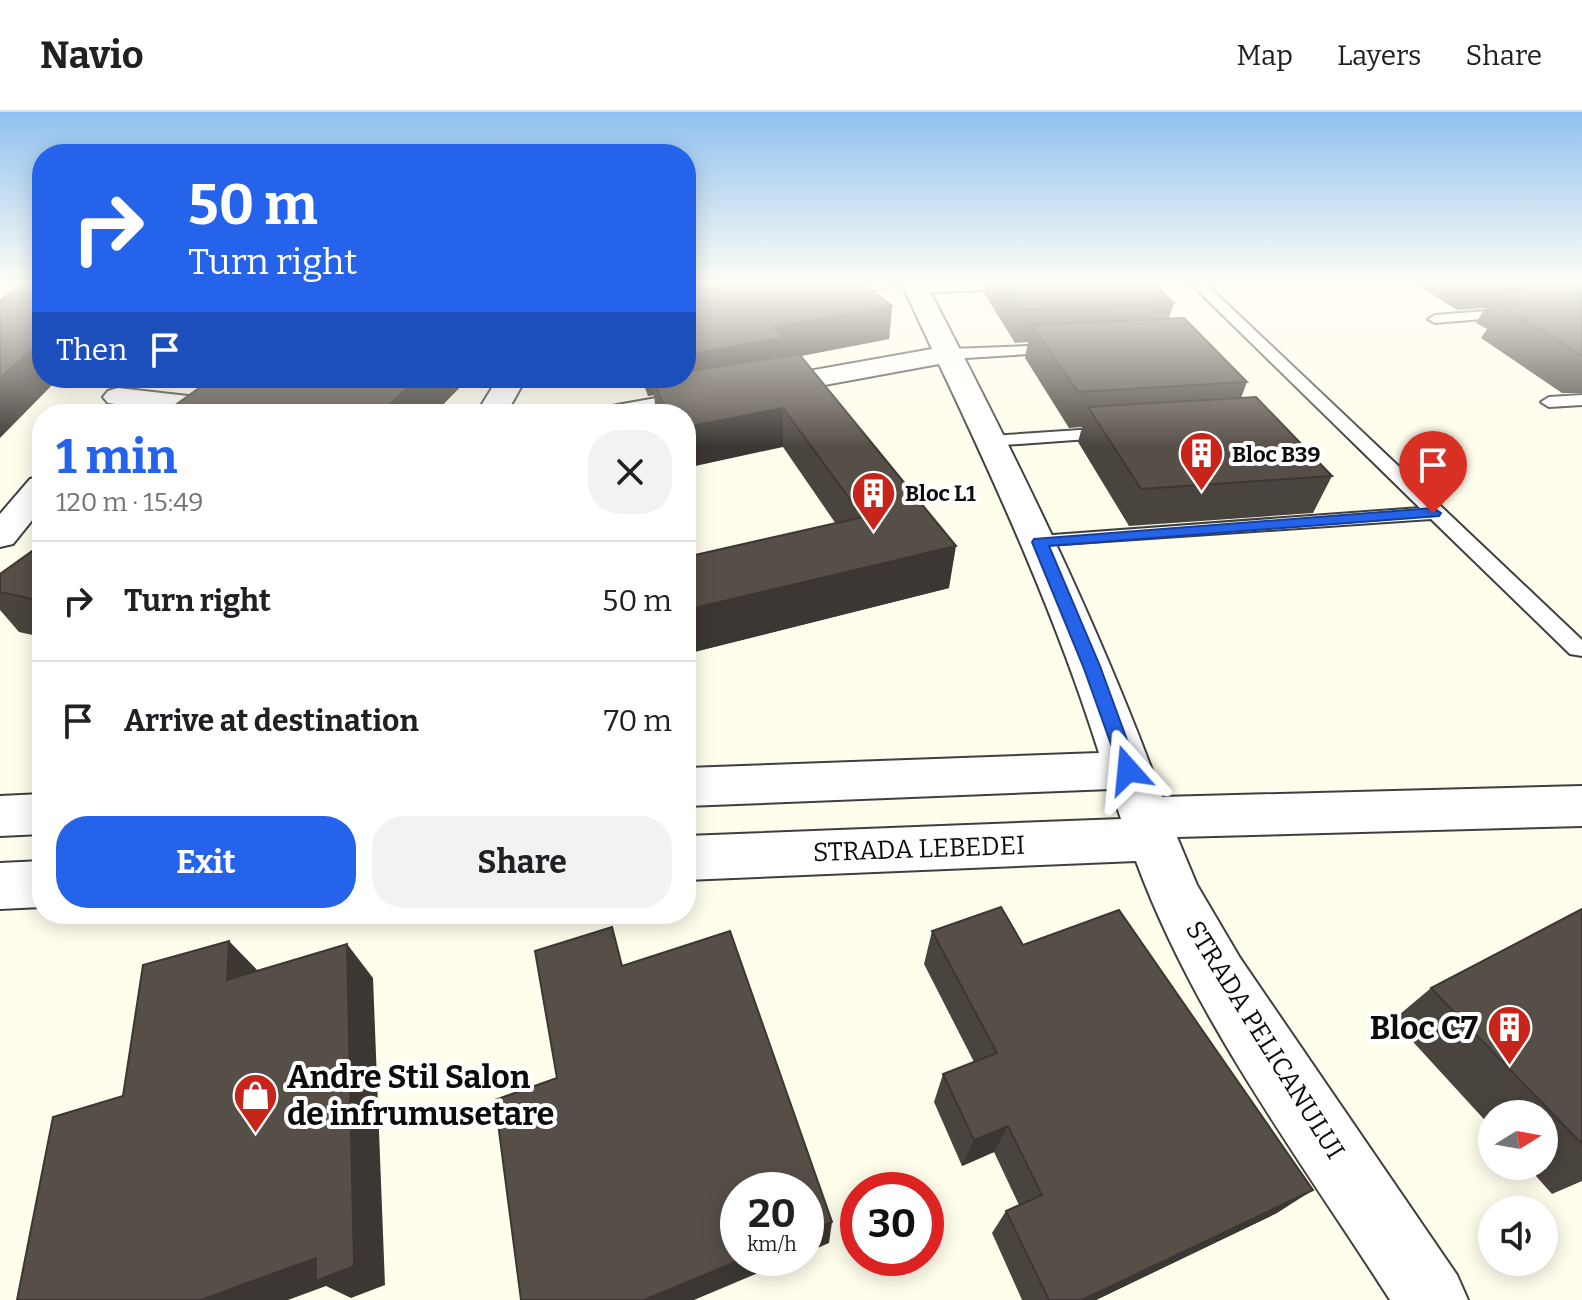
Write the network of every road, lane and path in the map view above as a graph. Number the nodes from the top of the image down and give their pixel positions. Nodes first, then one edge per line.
1 (941, 337) edge
2 (1253, 337) edge
3 (1074, 348) edge
4 (950, 354) junction
5 (118, 396) edge
6 (1582, 400) edge
7 (1549, 402) dead end
8 (184, 404) edge
9 (672, 404) edge
10 (1134, 432) edge
11 (990, 441) junction
12 (32, 507) edge
13 (1433, 513) junction
14 (0, 536) edge
15 (1039, 542) junction
16 (1578, 649) dead end
17 (1128, 770) junction
18 (696, 787) edge
19 (1582, 806) edge
20 (32, 814) edge
21 (0, 816) edge
22 (1149, 828) junction
23 (696, 857) edge
24 (32, 884) edge
25 (0, 886) edge
26 (1432, 1300) edge

1 - 4 street, STRADA PELICANULUI
2 - 13 lane
3 - 4 lane
4 - 9 street
4 - 11 street, STRADA PELICANULUI
5 - 8 street
6 - 7 lane
10 - 11 lane
11 - 15 street, STRADA PELICANULUI
12 - 14 street
13 - 15 lane
13 - 16 lane
15 - 17 street, STRADA PELICANULUI
17 - 18 street
17 - 22 street, STRADA PELICANULUI
19 - 22 street, STRADA LEBEDEI
20 - 21 street
22 - 23 street, STRADA LEBEDEI
22 - 26 street, STRADA PELICANULUI
24 - 25 street

